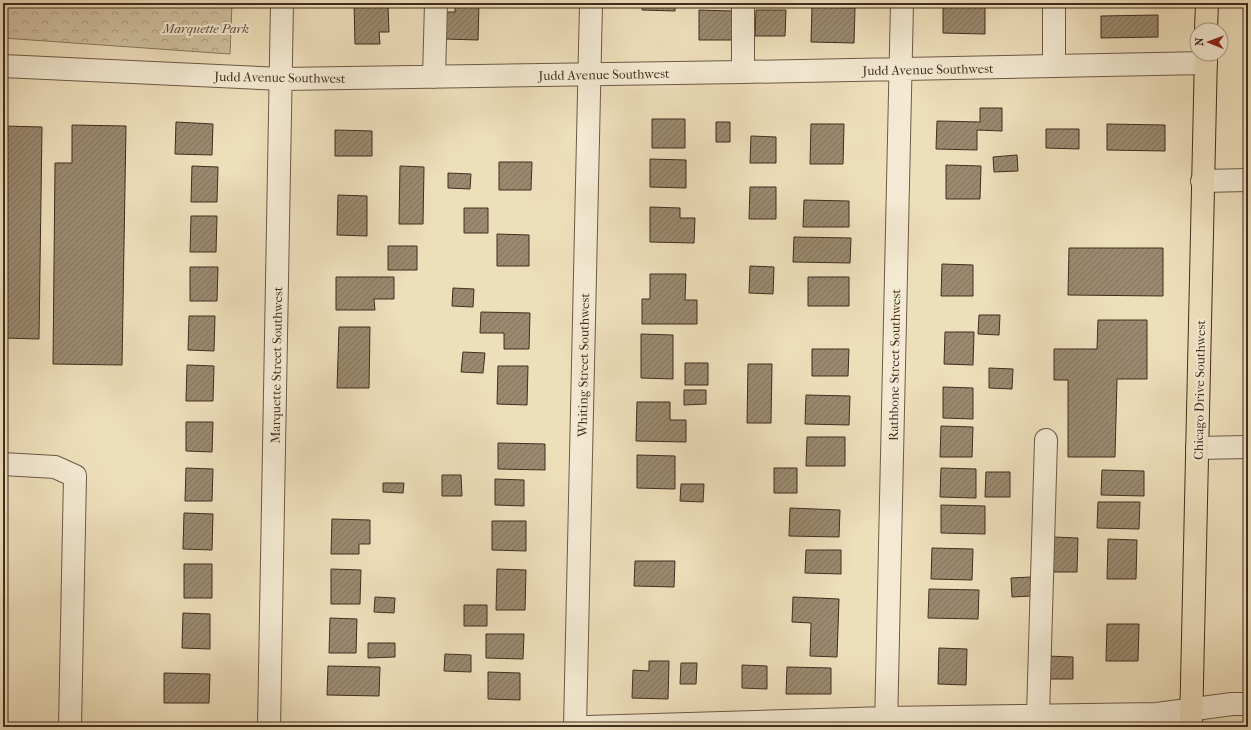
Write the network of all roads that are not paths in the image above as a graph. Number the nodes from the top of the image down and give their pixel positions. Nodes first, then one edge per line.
1 (282, 3) edge
2 (436, 3) edge
3 (591, 3) edge
4 (743, 3) edge
5 (902, 3) edge
6 (1054, 3) edge
7 (1207, 3) edge
8 (1206, 22) edge
9 (1189, 59) edge
10 (1206, 62) edge
11 (3, 66) edge
12 (1054, 66) junction
13 (900, 69) junction
14 (743, 72) junction
15 (590, 75) junction
16 (434, 77) junction
17 (282, 79) junction
18 (1248, 180) edge
19 (1202, 181) junction
20 (1046, 440) dead end
21 (1248, 447) edge
22 (1198, 448) junction
23 (3, 464) edge
24 (1248, 704) edge
25 (1038, 716) junction
26 (1192, 718) edge
27 (886, 723) edge
28 (70, 727) edge
29 (269, 727) edge
30 (575, 727) edge
31 (587, 727) edge

1 - 17 street, Marquette Street Southwest
2 - 16 street
3 - 15 street, Whiting Street Southwest
4 - 14 street
5 - 13 street, Rathbone Street Southwest
6 - 12 street
7 - 8 main road
9 - 12 street, Judd Avenue Southwest
10 - 19 main road, Chicago Drive Southwest
11 - 17 street, Judd Avenue Southwest
12 - 13 street, Judd Avenue Southwest
13 - 14 street, Judd Avenue Southwest
13 - 27 street, Rathbone Street Southwest
14 - 15 street, Judd Avenue Southwest
15 - 16 street, Judd Avenue Southwest
15 - 30 street, Whiting Street Southwest
16 - 17 street, Judd Avenue Southwest
17 - 29 street, Marquette Street Southwest
18 - 19 street
19 - 22 main road, Chicago Drive Southwest
20 - 25 street
21 - 22 street
22 - 26 main road, Chicago Drive Southwest
23 - 28 street
24 - 26 street
25 - 26 street
25 - 27 street
27 - 31 street

